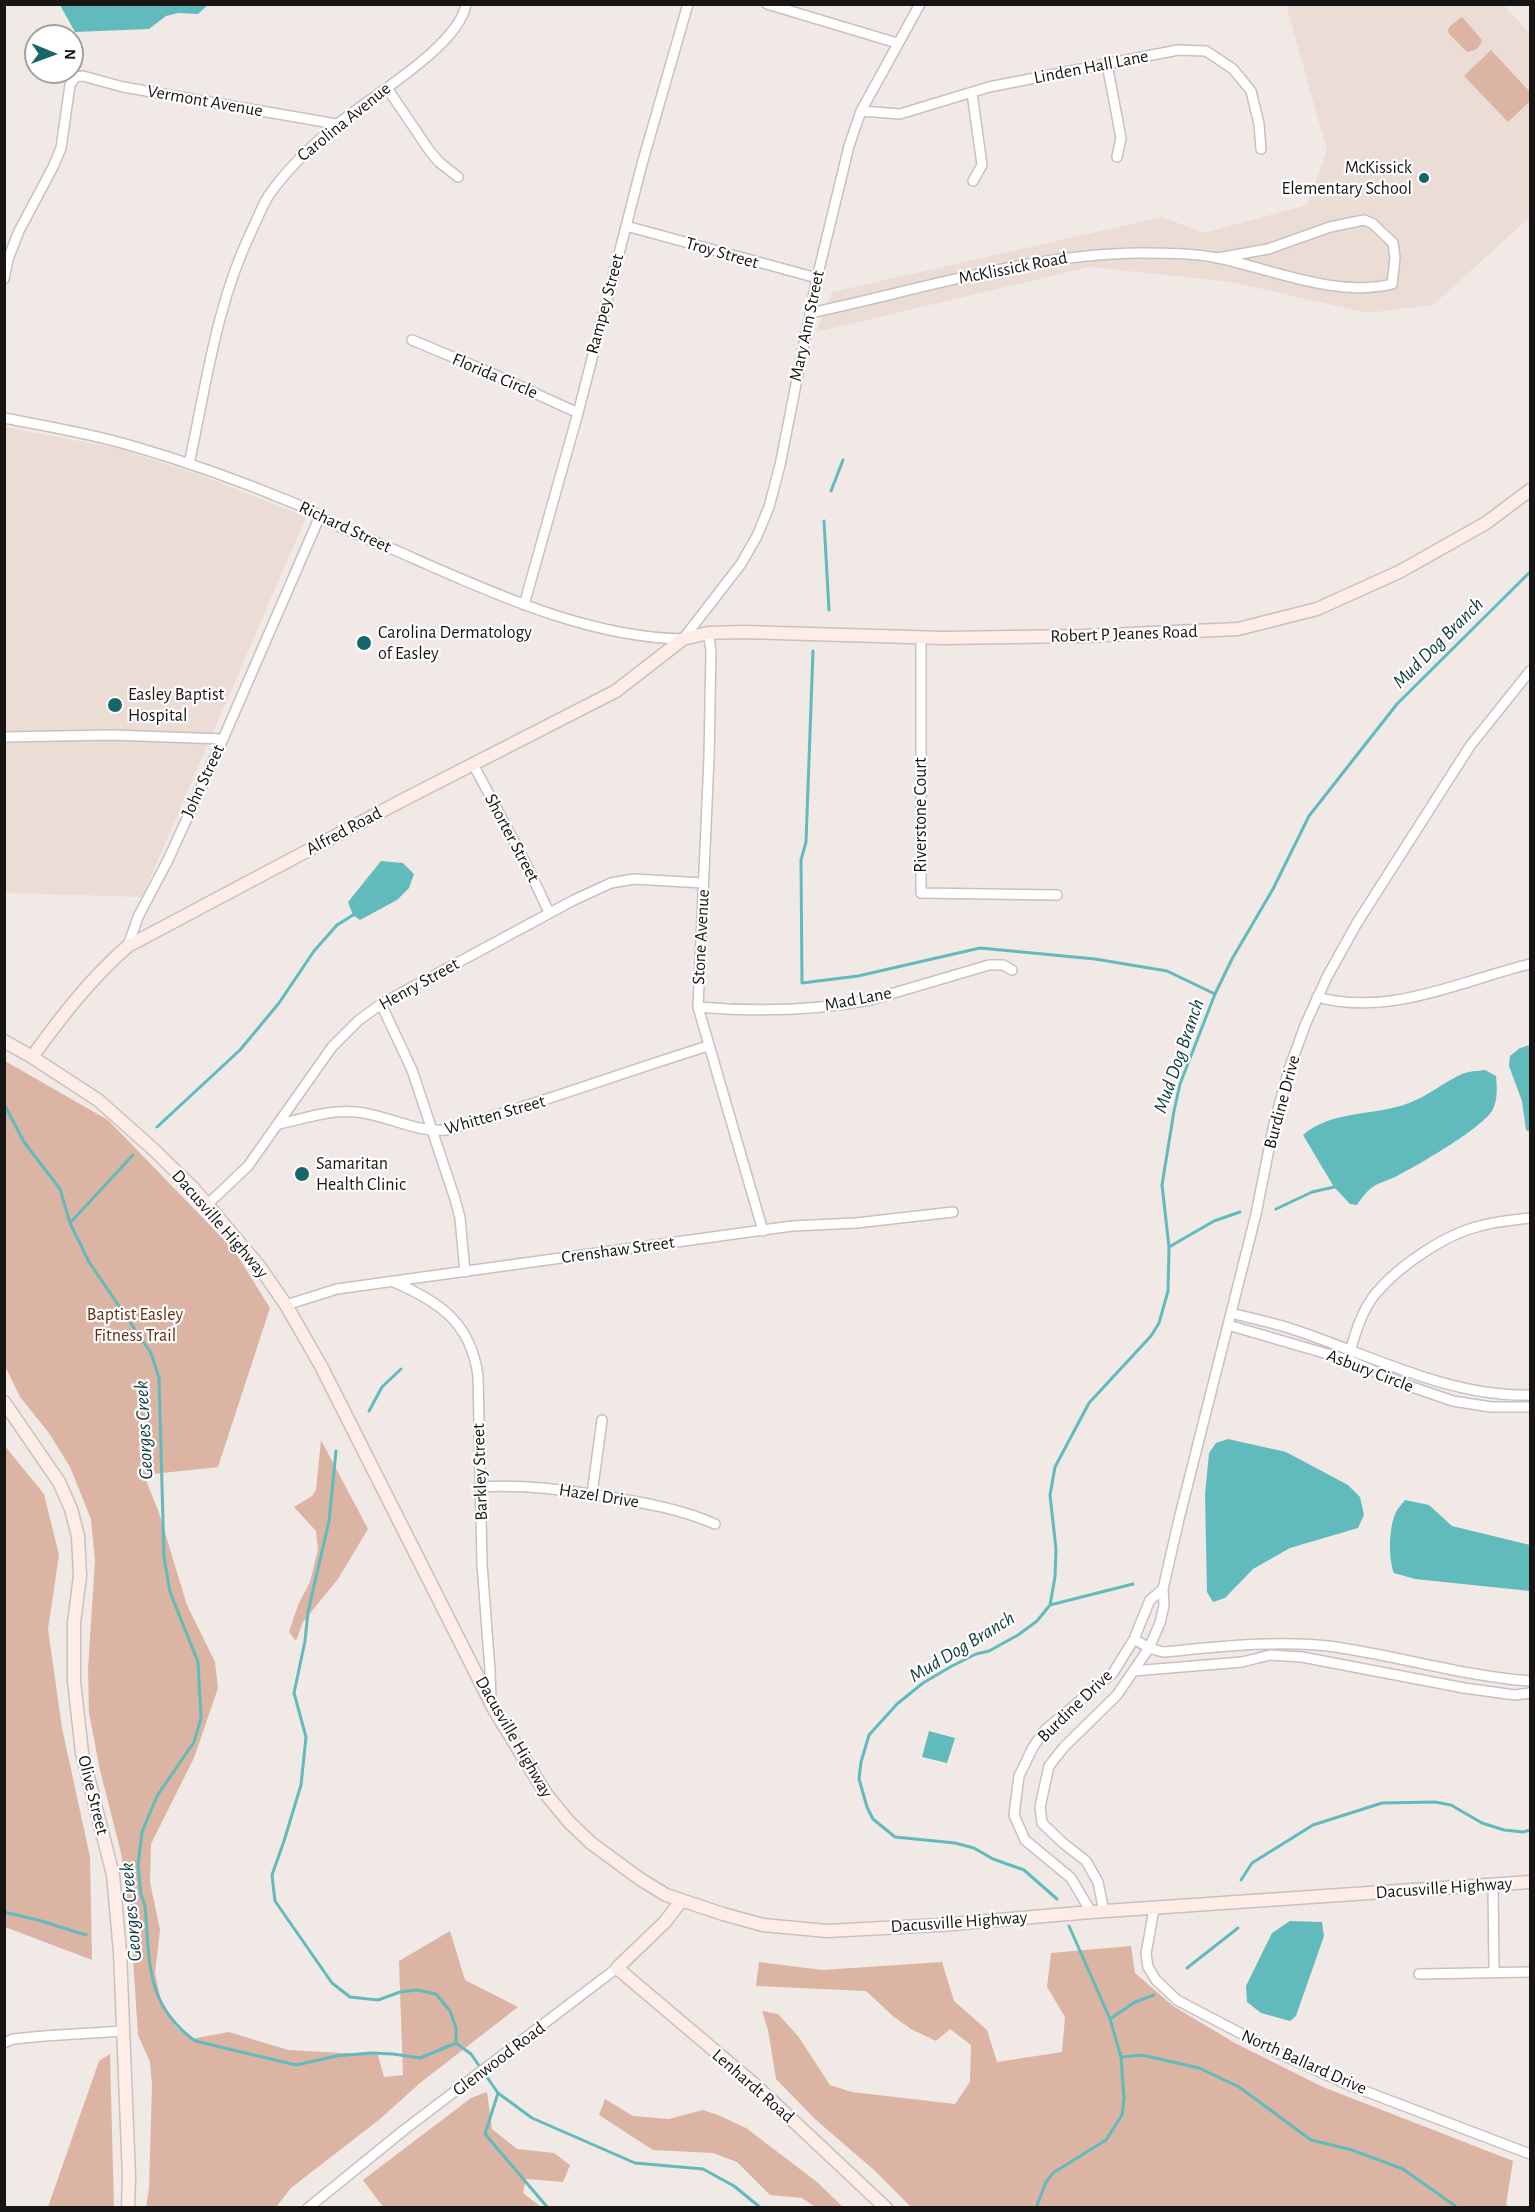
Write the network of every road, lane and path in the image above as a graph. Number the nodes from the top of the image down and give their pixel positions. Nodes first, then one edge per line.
1 (466, 4) edge
2 (688, 4) edge
3 (767, 4) edge
4 (920, 4) edge
5 (897, 43) junction
6 (1107, 64) junction
7 (387, 88) junction
8 (972, 93) junction
9 (861, 111) junction
10 (336, 124) junction
11 (1261, 148) dead end
12 (1118, 157) dead end
13 (458, 177) dead end
14 (973, 181) dead end
15 (626, 226) junction
16 (1218, 258) junction
17 (817, 278) junction
18 (4, 279) edge
19 (810, 313) junction
20 (412, 340) dead end
21 (578, 413) junction
22 (4, 418) edge
23 (189, 464) junction
24 (1530, 490) edge
25 (320, 516) junction
26 (524, 605) junction
27 (708, 633) junction
28 (921, 638) junction
29 (683, 639) junction
30 (1530, 671) edge
31 (4, 737) edge
32 (223, 739) junction
33 (472, 764) junction
34 (703, 883) junction
35 (1057, 895) dead end
36 (549, 912) junction
37 (128, 946) junction
38 (1530, 964) edge
39 (1012, 970) dead end
40 (1317, 997) junction
41 (381, 1004) junction
42 (698, 1007) junction
43 (4, 1041) edge
44 (708, 1046) junction
45 (32, 1057) junction
46 (278, 1124) junction
47 (433, 1132) junction
48 (208, 1204) junction
49 (953, 1212) dead end
50 (1530, 1218) edge
51 (763, 1231) junction
52 (465, 1272) junction
53 (394, 1282) junction
54 (286, 1305) junction
55 (1231, 1313) junction
56 (1228, 1325) junction
57 (1349, 1355) junction
58 (1513, 1395) junction
59 (1530, 1395) edge
60 (4, 1402) edge
61 (1514, 1407) junction
62 (1530, 1407) edge
63 (602, 1420) dead end
64 (480, 1486) junction
65 (592, 1494) junction
66 (715, 1524) dead end
67 (1163, 1589) junction
68 (1134, 1639) junction
69 (1271, 1642) junction
70 (1331, 1647) junction
71 (1149, 1648) junction
72 (1270, 1655) junction
73 (1327, 1662) junction
74 (1442, 1667) junction
75 (1132, 1671) junction
76 (1496, 1677) junction
77 (1530, 1681) edge
78 (1437, 1683) junction
79 (1493, 1692) junction
80 (1530, 1693) edge
81 (491, 1701) junction
82 (1530, 1882) edge
83 (1493, 1885) junction
84 (681, 1901) junction
85 (1154, 1909) junction
86 (1098, 1912) junction
87 (617, 1968) junction
88 (1530, 1972) edge
89 (1494, 1973) junction
90 (1419, 1974) dead end
91 (123, 2031) junction
92 (4, 2043) edge
93 (1530, 2154) edge
94 (128, 2208) edge
95 (308, 2208) edge
96 (886, 2208) edge

1 - 7 street, Carolina Avenue
2 - 15 street, Rampey Street
3 - 5 street
4 - 5 street, Mary Ann Street
5 - 9 street, Mary Ann Street
6 - 8 street, Linden Hall Lane
6 - 11 street, Linden Hall Lane
6 - 12 street
7 - 10 street, Carolina Avenue
7 - 13 street
8 - 9 street, Linden Hall Lane
8 - 14 street
9 - 17 street, Mary Ann Street
10 - 18 street, Vermont Avenue
10 - 23 street, Carolina Avenue
15 - 17 street, Troy Street
15 - 21 street, Rampey Street
16 - 16 street, McKlissick Road
16 - 19 street, McKlissick Road
17 - 19 street, Mary Ann Street
19 - 29 street, Mary Ann Street
20 - 21 street, Florida Circle
21 - 26 street, Rampey Street
22 - 23 street, Richard Street
23 - 25 street, Richard Street
24 - 28 street, Robert P Jeanes Road
25 - 26 street, Richard Street
25 - 32 street, John Street
26 - 29 street, Richard Street
27 - 28 street, Robert P Jeanes Road
27 - 29 street, Robert P Jeanes Road
27 - 34 street, Stone Avenue
28 - 35 street, Riverstone Court
29 - 33 street, Alfred Road
30 - 40 street, Burdine Drive
31 - 32 street
32 - 37 street, John Street
33 - 36 street, Shorter Street
33 - 37 street, Alfred Road
34 - 36 street, Henry Street
34 - 42 street, Stone Avenue
36 - 41 street, Henry Street
37 - 45 street, Alfred Road
38 - 40 street
39 - 42 street, Mad Lane
40 - 55 street, Burdine Drive
41 - 46 street, Henry Street
41 - 47 street
42 - 44 street, Stone Avenue
43 - 45 street, Dacusville Highway
44 - 47 street, Whitten Street
44 - 51 street, Stone Avenue
45 - 48 street, Dacusville Highway
46 - 47 street, Whitten Street
46 - 48 street, Henry Street
47 - 52 street
48 - 54 street, Dacusville Highway
49 - 51 street, Crenshaw Street
50 - 57 street
51 - 52 street, Crenshaw Street
52 - 53 street, Crenshaw Street
53 - 54 street, Crenshaw Street
53 - 64 street, Barkley Street
54 - 81 street, Dacusville Highway
55 - 56 street, Burdine Drive
55 - 57 street, Asbury Circle
56 - 57 street, Asbury Circle
56 - 67 street, Burdine Drive
57 - 58 street, Asbury Circle
57 - 61 street, Asbury Circle
58 - 59 street, Asbury Circle
58 - 61 street
60 - 91 street, Olive Street
61 - 62 street, Asbury Circle
63 - 65 street
64 - 65 street, Hazel Drive
64 - 81 street, Barkley Street
65 - 66 street, Hazel Drive
67 - 68 street, Burdine Drive
67 - 71 street, Burdine Drive
68 - 71 street
68 - 86 street, Burdine Drive
69 - 70 street
69 - 71 street
69 - 72 street
70 - 73 street
70 - 74 street
71 - 75 street, Burdine Drive
72 - 73 street
72 - 75 street
73 - 78 street
74 - 76 street
74 - 78 street
75 - 86 street, Burdine Drive
76 - 77 street
76 - 79 street
78 - 79 street
79 - 80 street
81 - 84 street, Dacusville Highway
82 - 83 street, Dacusville Highway
83 - 85 street, Dacusville Highway
83 - 89 street
84 - 86 street, Dacusville Highway
84 - 87 street, Glenwood Road
85 - 86 street, Dacusville Highway
85 - 93 street, North Ballard Drive
87 - 95 street, Glenwood Road
87 - 96 street, Lenhardt Road
88 - 89 street
89 - 90 street
91 - 92 street
91 - 94 street, Olive Street

